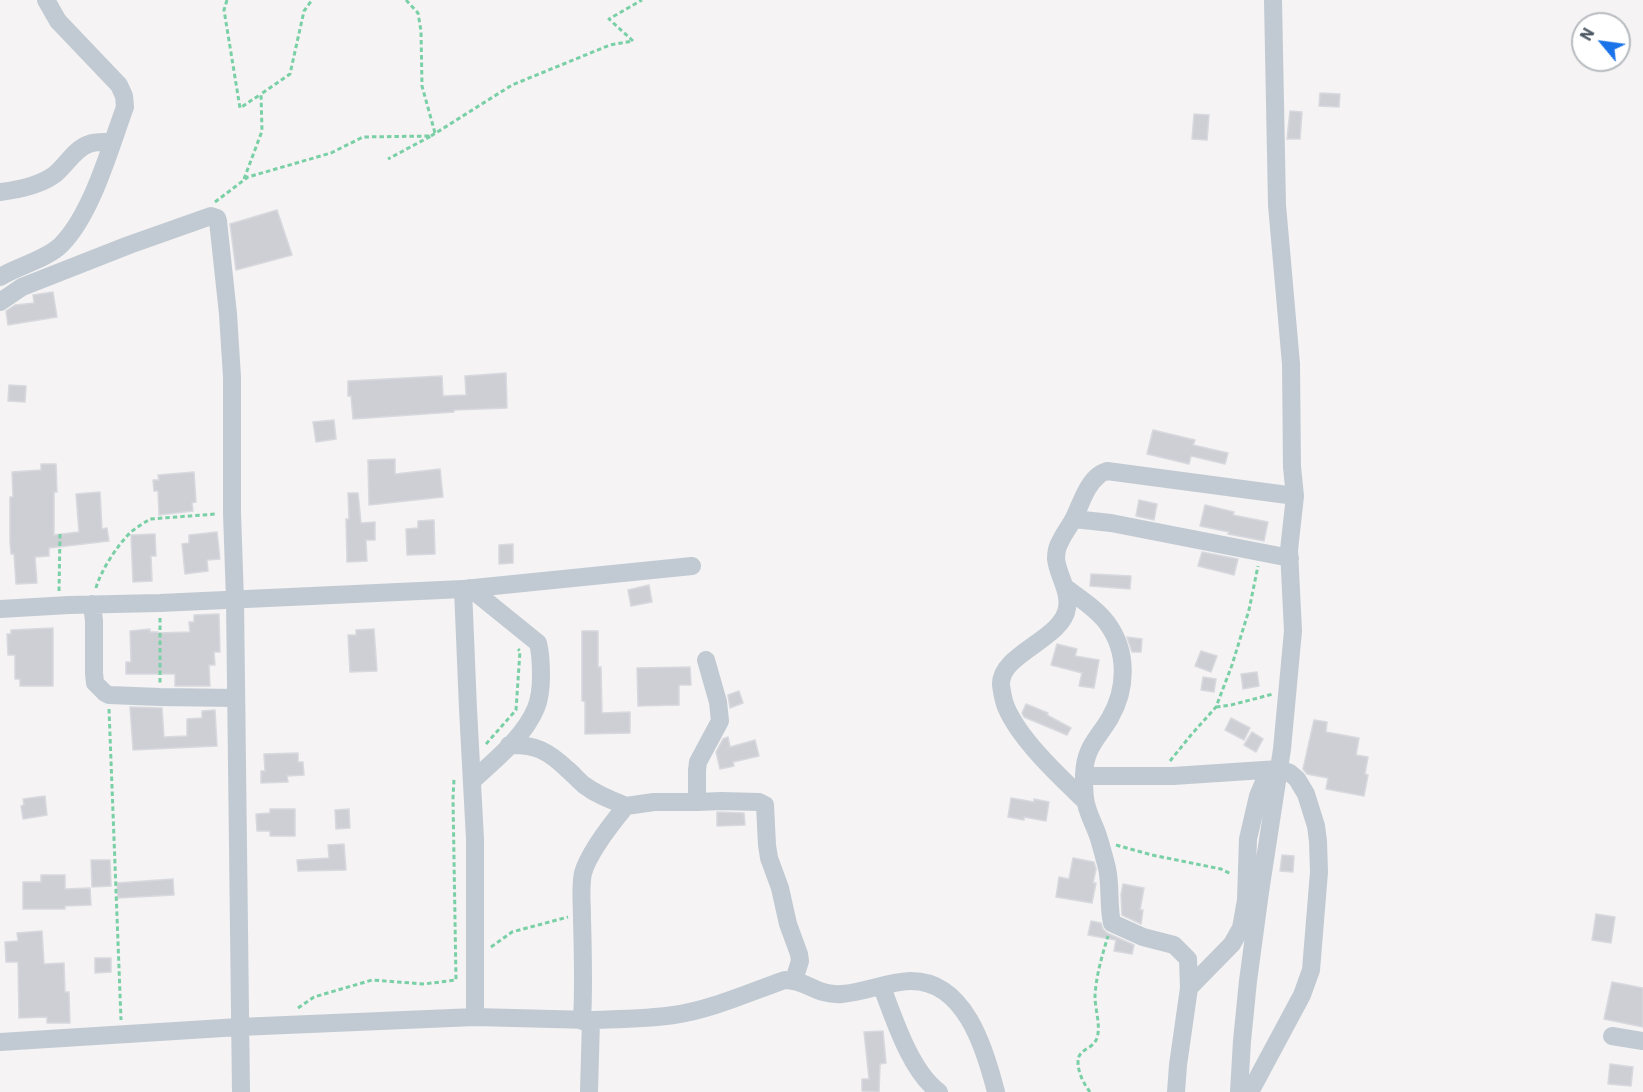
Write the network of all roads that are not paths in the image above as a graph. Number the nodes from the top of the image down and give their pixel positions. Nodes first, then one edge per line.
1 (46, 0) edge
2 (1274, 0) edge
3 (112, 142) junction
4 (0, 192) edge
5 (0, 277) edge
6 (0, 302) edge
7 (1295, 496) junction
8 (1074, 519) junction
9 (1290, 558) junction
10 (692, 566) dead end
11 (1065, 587) junction
12 (467, 589) junction
13 (235, 600) junction
14 (92, 604) junction
15 (0, 609) edge
16 (706, 660) dead end
17 (236, 698) junction
18 (509, 745) junction
19 (1275, 769) junction
20 (1084, 776) junction
21 (472, 781) junction
22 (1085, 801) junction
23 (697, 802) junction
24 (626, 806) junction
25 (794, 980) junction
26 (882, 987) junction
27 (1189, 987) junction
28 (475, 1017) junction
29 (586, 1021) junction
30 (239, 1027) junction
31 (1612, 1036) dead end
32 (1643, 1041) edge
33 (0, 1042) edge
34 (241, 1092) edge
35 (589, 1092) edge
36 (939, 1092) edge
37 (996, 1092) edge
38 (1176, 1092) edge
39 (1239, 1092) edge
40 (1250, 1092) edge

1 - 3 street
2 - 7 street
3 - 4 street
3 - 5 street
6 - 13 street
7 - 8 street
7 - 9 street
8 - 9 street
8 - 11 street
9 - 19 street
10 - 12 street
11 - 20 street
11 - 22 street
12 - 13 street
12 - 18 street
12 - 21 street
13 - 14 street
13 - 17 street
14 - 15 street
14 - 17 street
16 - 23 street
17 - 30 street
18 - 21 street
18 - 24 street
19 - 20 street
19 - 27 street
19 - 39 street
19 - 40 street
20 - 22 street
21 - 28 street
22 - 27 street
23 - 24 street
23 - 25 street
24 - 29 street
25 - 26 street
25 - 29 street
26 - 36 street
26 - 37 street
27 - 38 street
28 - 29 street
28 - 30 street
29 - 35 street
30 - 33 street
30 - 34 street
31 - 32 street

